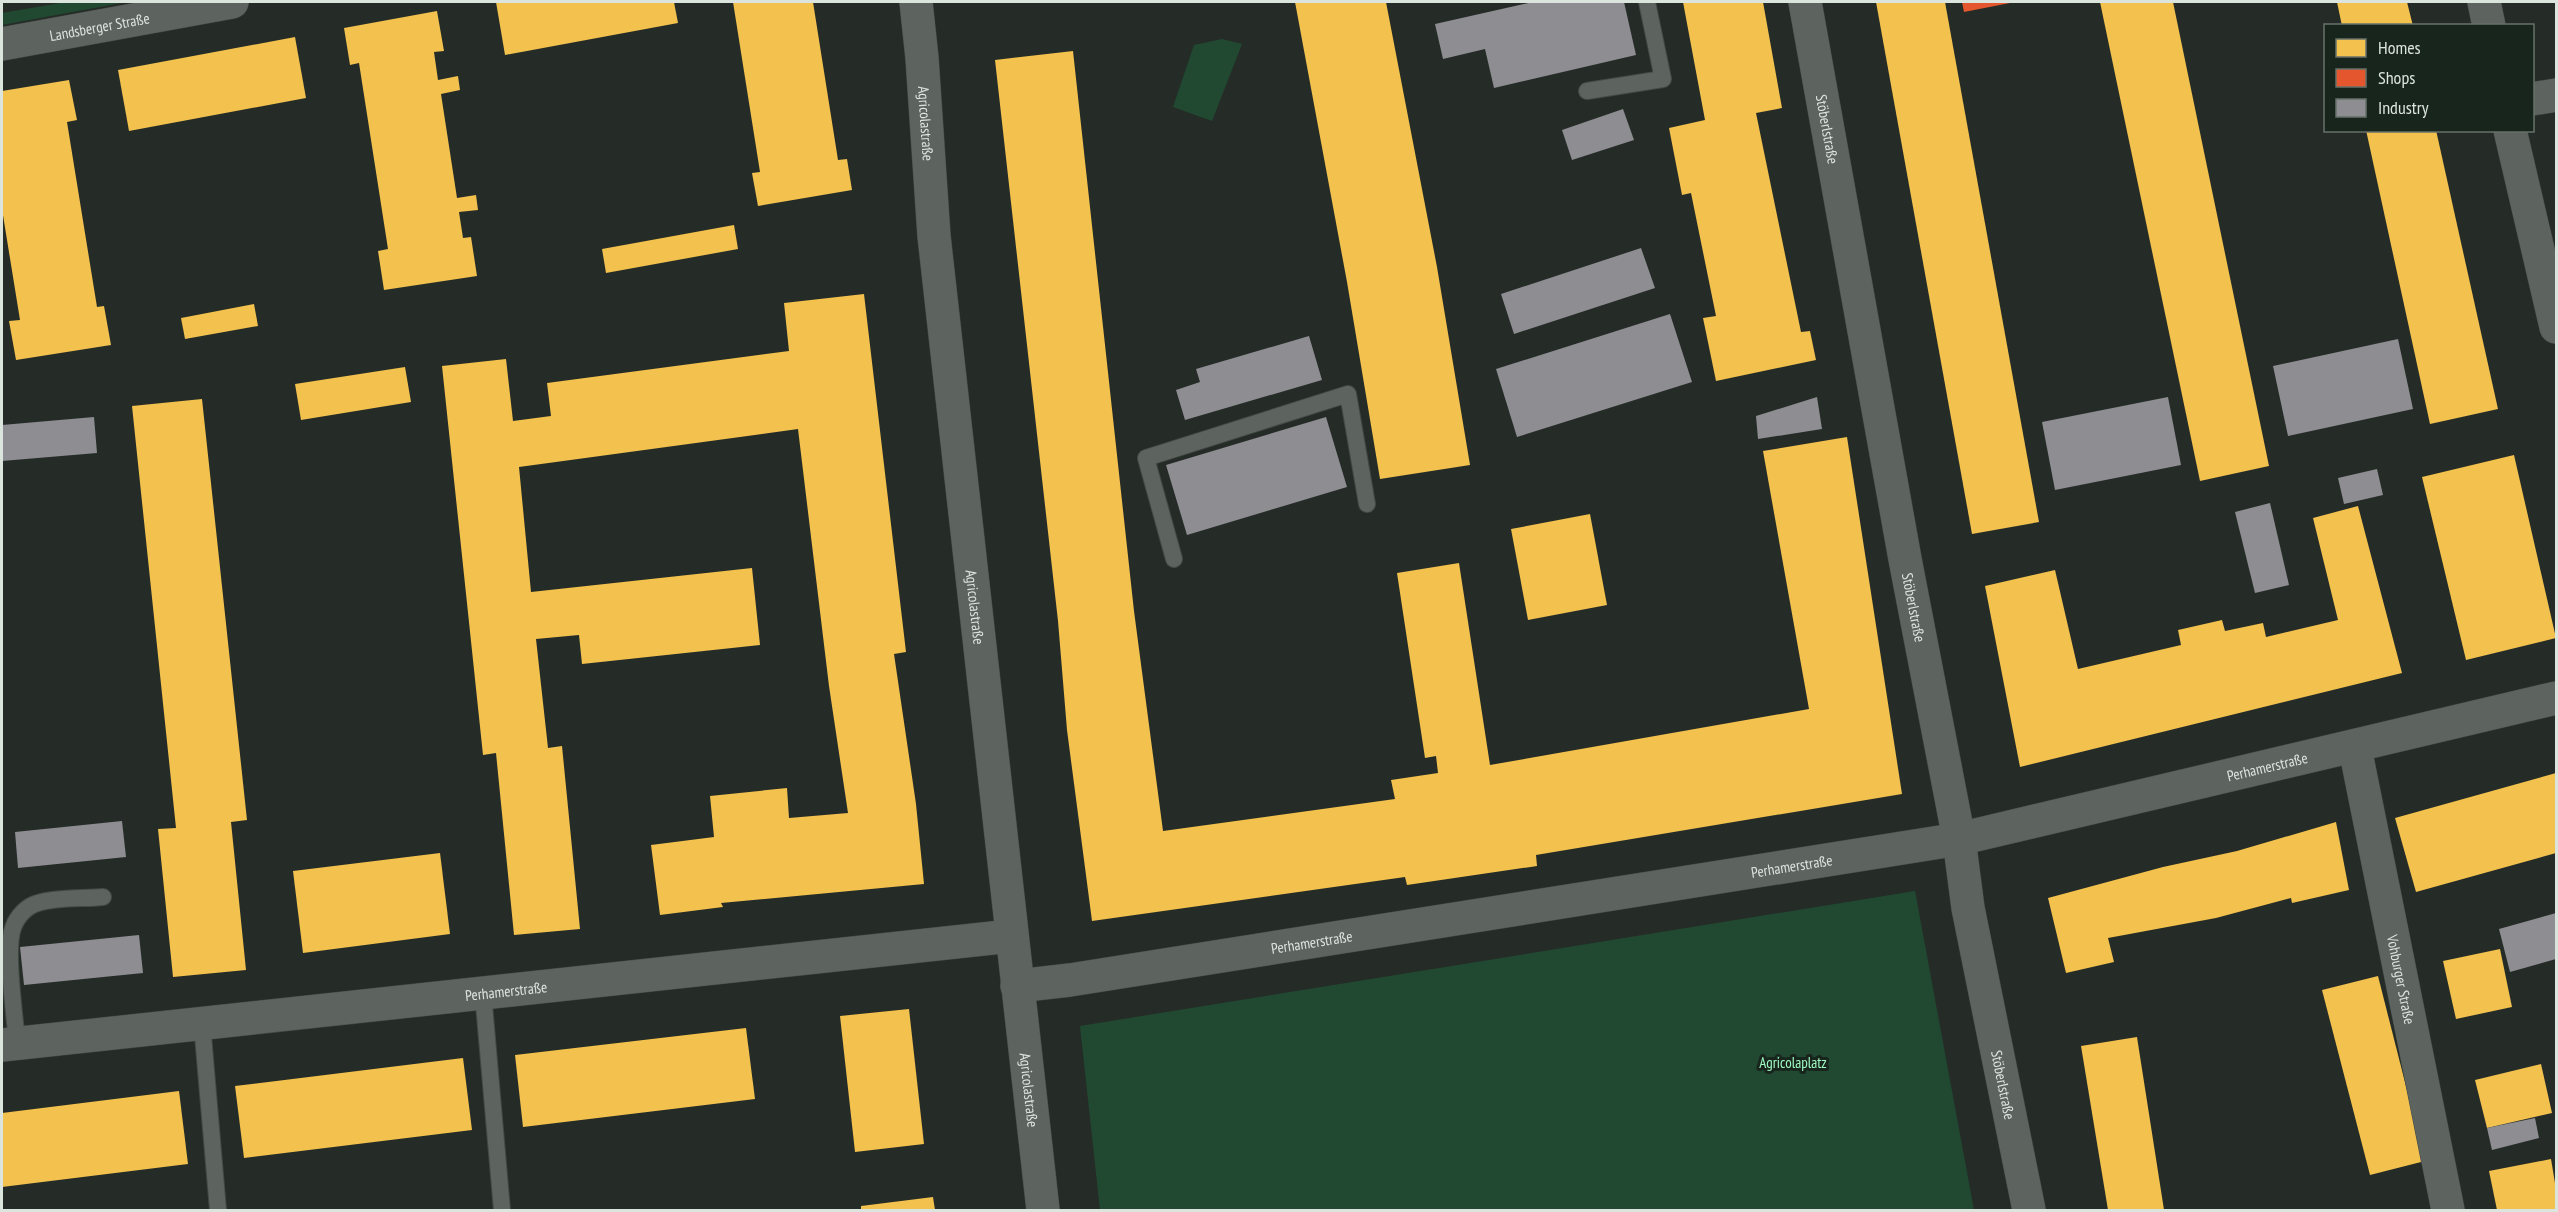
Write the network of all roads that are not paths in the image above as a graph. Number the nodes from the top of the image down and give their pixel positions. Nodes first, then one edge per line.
1 (232, 2) edge
2 (916, 2) edge
3 (1647, 2) edge
4 (1804, 2) edge
5 (2484, 2) edge
6 (2489, 24) edge
7 (2, 44) edge
8 (1587, 91) dead end
9 (2556, 95) edge
10 (2534, 99) edge
11 (2510, 132) edge
12 (2556, 327) edge
13 (1367, 504) dead end
14 (1174, 559) dead end
15 (2556, 698) edge
16 (2355, 748) junction
17 (1959, 839) junction
18 (103, 897) dead end
19 (1011, 936) junction
20 (1017, 986) junction
21 (483, 993) junction
22 (202, 1024) junction
23 (9, 1044) edge
24 (218, 1210) edge
25 (502, 1210) edge
26 (1043, 1210) edge
27 (2030, 1210) edge
28 (2448, 1210) edge

1 - 7 street, Landsberger Straße
2 - 19 street, Agricolastraße
3 - 8 lane
4 - 17 street, Stöberlstraße
5 - 6 street
9 - 10 street
11 - 12 street
13 - 14 lane
15 - 16 street, Perhamerstraße
16 - 17 street, Perhamerstraße
16 - 28 street, Vohburger Straße
17 - 20 street, Perhamerstraße
17 - 27 street, Stöberlstraße
18 - 23 lane
19 - 20 street, Agricolastraße
19 - 21 street, Perhamerstraße
20 - 26 street, Agricolastraße
21 - 22 street, Perhamerstraße
21 - 25 lane
22 - 23 street, Perhamerstraße
22 - 24 lane

